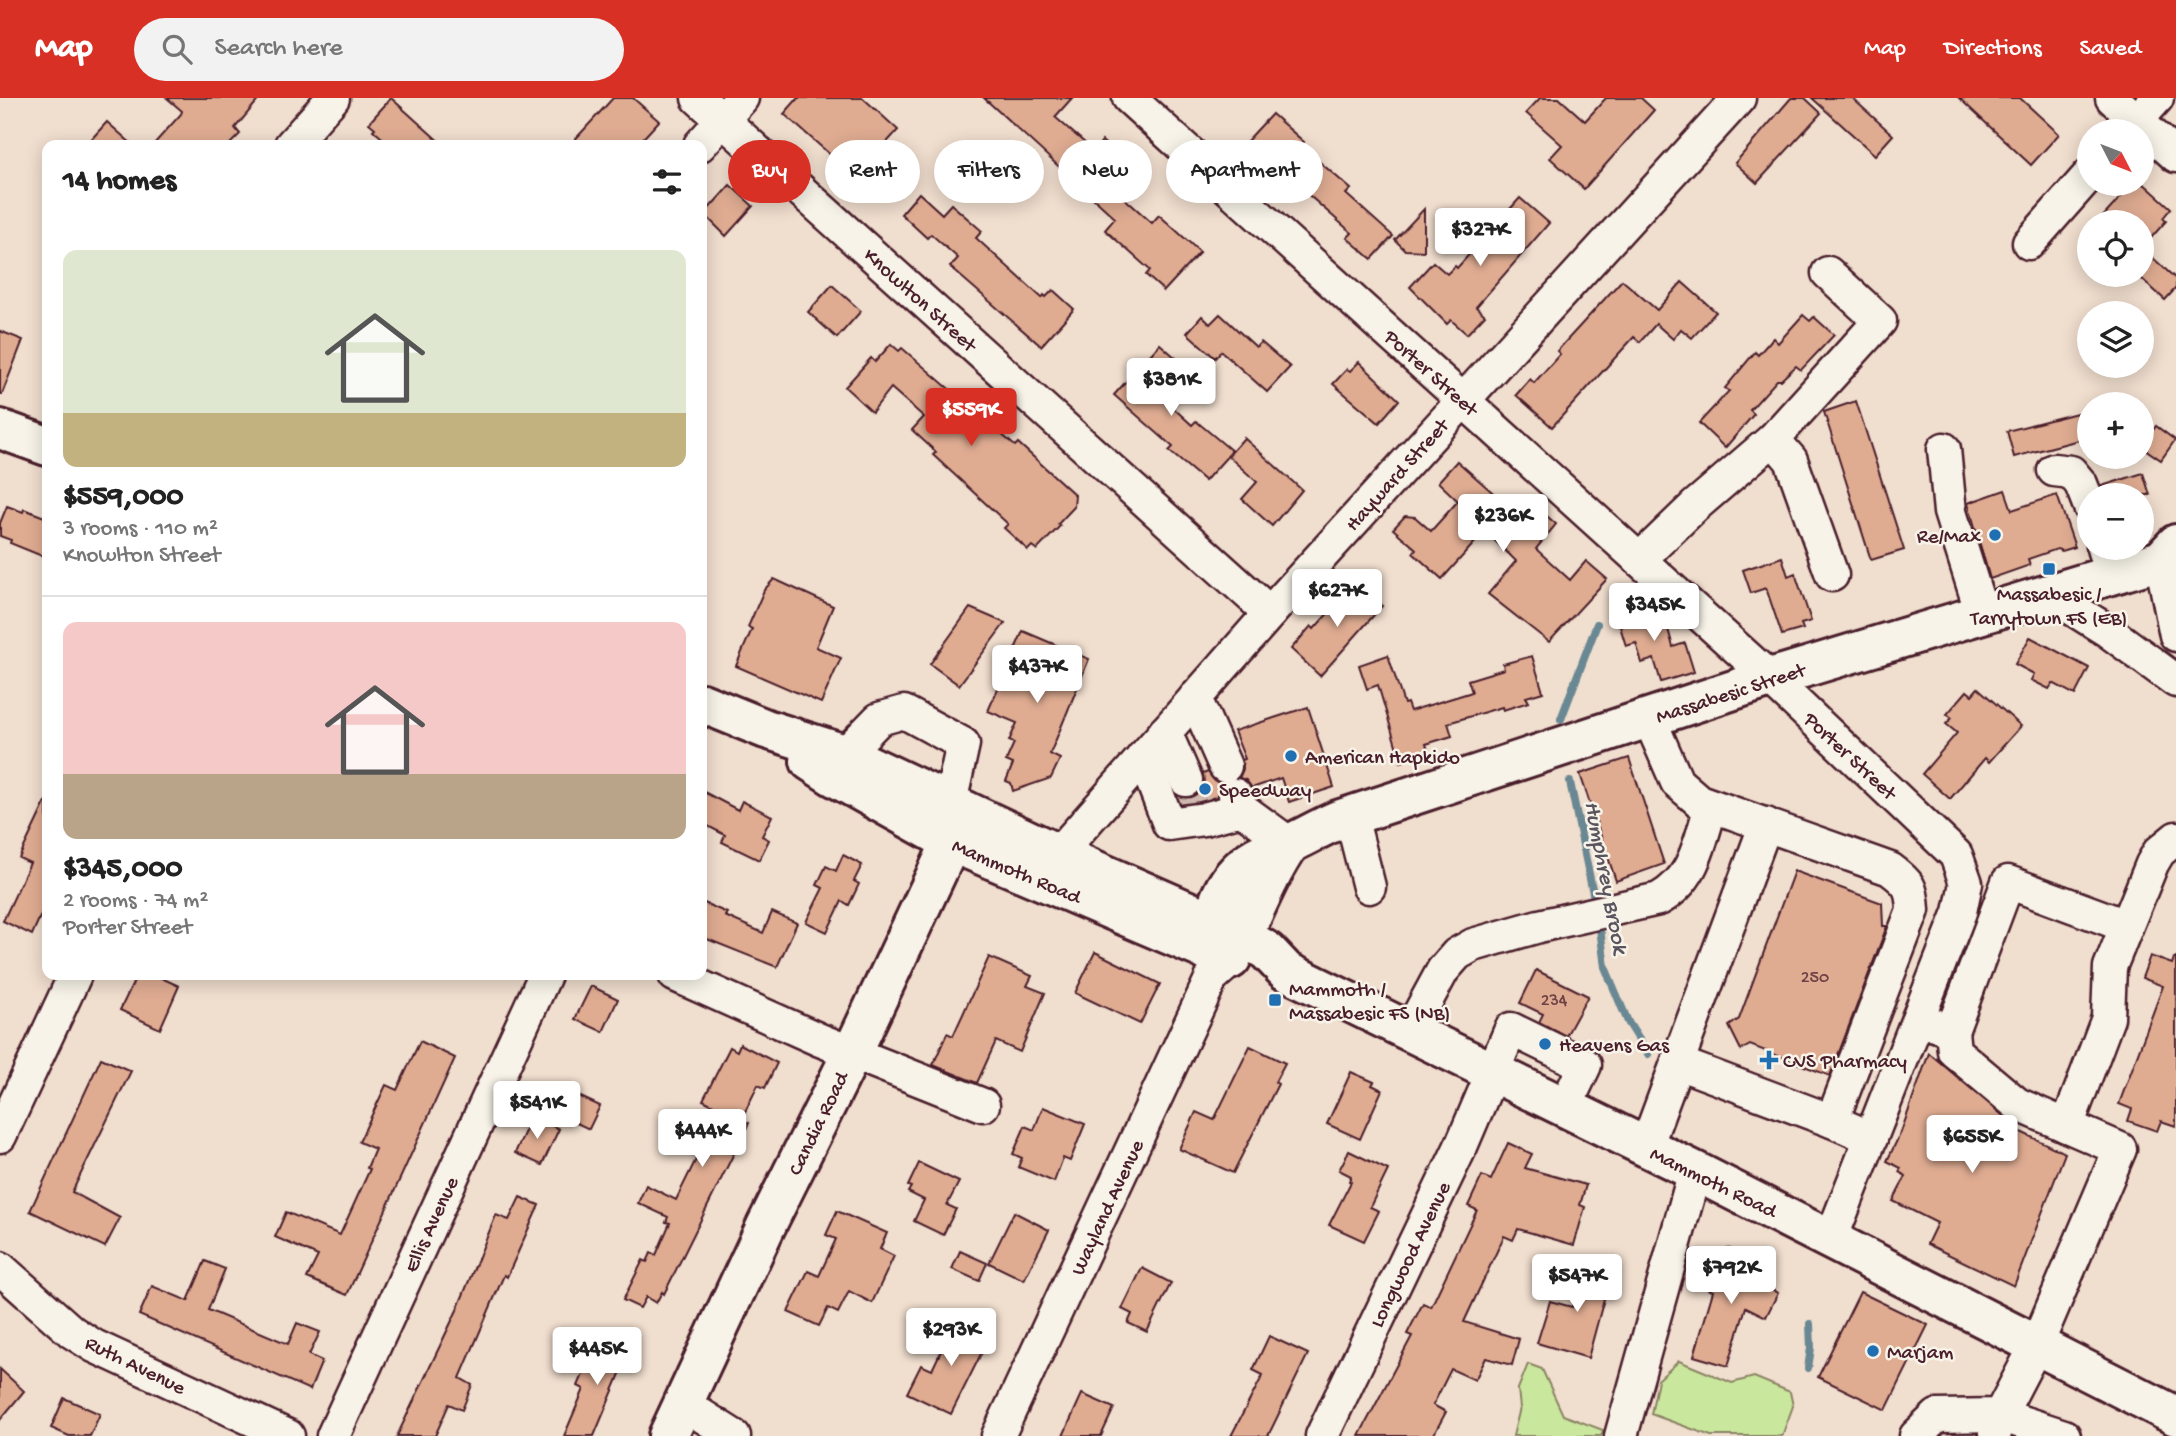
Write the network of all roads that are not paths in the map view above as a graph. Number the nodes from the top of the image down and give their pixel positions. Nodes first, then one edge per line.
1 (333, 98) edge
2 (698, 98) edge
3 (1129, 98) edge
4 (1739, 98) edge
5 (2112, 98) edge
6 (733, 109) edge
7 (2140, 117) edge
8 (295, 140) edge
9 (705, 140) edge
10 (2176, 156) edge
11 (2077, 189) edge
12 (2029, 243) dead end
13 (1828, 273) dead end
14 (1463, 401) junction
15 (1773, 439) junction
16 (1944, 449) dead end
17 (2054, 470) dead end
18 (2080, 483) edge
19 (2171, 553) edge
20 (1639, 560) junction
21 (2107, 561) edge
22 (1832, 575) dead end
23 (2049, 594) junction
24 (1270, 612) junction
25 (1982, 614) junction
26 (2176, 635) edge
27 (1770, 678) junction
28 (2176, 681) edge
29 (1195, 698) junction
30 (707, 705) edge
31 (1649, 718) junction
32 (766, 729) junction
33 (1165, 732) junction
34 (845, 754) junction
35 (1143, 757) junction
36 (1234, 790) junction
37 (1196, 803) junction
38 (1711, 807) junction
39 (1351, 816) junction
40 (956, 818) junction
41 (1766, 824) junction
42 (2176, 838) edge
43 (1290, 844) junction
44 (1058, 854) junction
45 (2008, 881) junction
46 (1966, 883) junction
47 (1369, 887) dead end
48 (2126, 926) junction
49 (1220, 949) junction
50 (73, 980) edge
51 (543, 980) edge
52 (686, 980) edge
53 (1918, 1019) junction
54 (1410, 1031) junction
55 (1952, 1031) junction
56 (853, 1051) junction
57 (1678, 1063) junction
58 (1493, 1071) junction
59 (984, 1105) dead end
60 (1832, 1121) junction
61 (2067, 1126) junction
62 (0, 1136) edge
63 (1871, 1138) junction
64 (1646, 1147) junction
65 (1695, 1171) junction
66 (1831, 1239) junction
67 (0, 1268) edge
68 (2037, 1344) junction
69 (2176, 1416) edge
70 (675, 1420) edge
71 (1997, 1425) edge
72 (288, 1436) edge
73 (333, 1436) edge
74 (734, 1436) edge
75 (998, 1436) edge
76 (1322, 1436) edge
77 (1621, 1436) edge
78 (1916, 1436) edge
79 (2064, 1436) edge
80 (2169, 1436) edge

1 - 8 street
2 - 6 street, Knowlton Street
3 - 14 street, Porter Street
4 - 14 street, Hayward Street
5 - 7 street
6 - 9 street
6 - 24 street, Knowlton Street
7 - 10 street
11 - 12 street
13 - 15 street
14 - 20 street, Porter Street
14 - 24 street, Hayward Street
15 - 20 street
15 - 22 street
16 - 25 street
17 - 18 street
19 - 21 main road, Massabesic Street
19 - 26 street
20 - 27 street, Porter Street
21 - 23 main road, Massabesic Street
23 - 25 main road, Massabesic Street
23 - 28 street
24 - 29 street, Hayward Street
25 - 27 main road, Massabesic Street
27 - 31 main road, Massabesic Street
27 - 46 street, Porter Street
29 - 33 street, Hayward Street
29 - 36 street
30 - 32 main road, Mammoth Road
31 - 38 street
31 - 39 main road, Massabesic Street
32 - 34 main road, Mammoth Road
32 - 40 main road, Mammoth Road
33 - 35 street, Hayward Street
33 - 37 street
34 - 40 main road, Mammoth Road
34 - 40 street
35 - 37 street
35 - 44 street, Hayward Street
36 - 37 street
36 - 43 street
38 - 41 street
38 - 54 street
39 - 43 main road, Massabesic Street
39 - 47 street
40 - 44 main road, Mammoth Road
40 - 49 main road, Mammoth Road
40 - 56 main road, Candia Road
41 - 57 street
41 - 60 street
42 - 48 street
43 - 49 main road, Massabesic Street
44 - 49 main road, Mammoth Road
45 - 46 street
45 - 48 street
45 - 55 street
46 - 53 street
48 - 61 street
49 - 54 main road, Mammoth Road
49 - 75 street, Wayland Avenue
50 - 62 street
51 - 73 street, Ellis Avenue
52 - 56 street
53 - 55 street
53 - 63 street
54 - 58 main road, Mammoth Road
55 - 61 street
56 - 59 street
56 - 70 main road, Candia Road
57 - 60 street
57 - 64 street
58 - 64 main road, Mammoth Road
58 - 76 street, Longwood Avenue
60 - 63 street
61 - 68 street
63 - 66 street
64 - 65 main road, Mammoth Road
65 - 66 main road, Mammoth Road
65 - 77 street
66 - 68 main road, Mammoth Road
67 - 72 street, Ruth Avenue
68 - 69 main road, Mammoth Road
68 - 71 street
69 - 80 street
70 - 74 street
71 - 78 street
71 - 79 street

